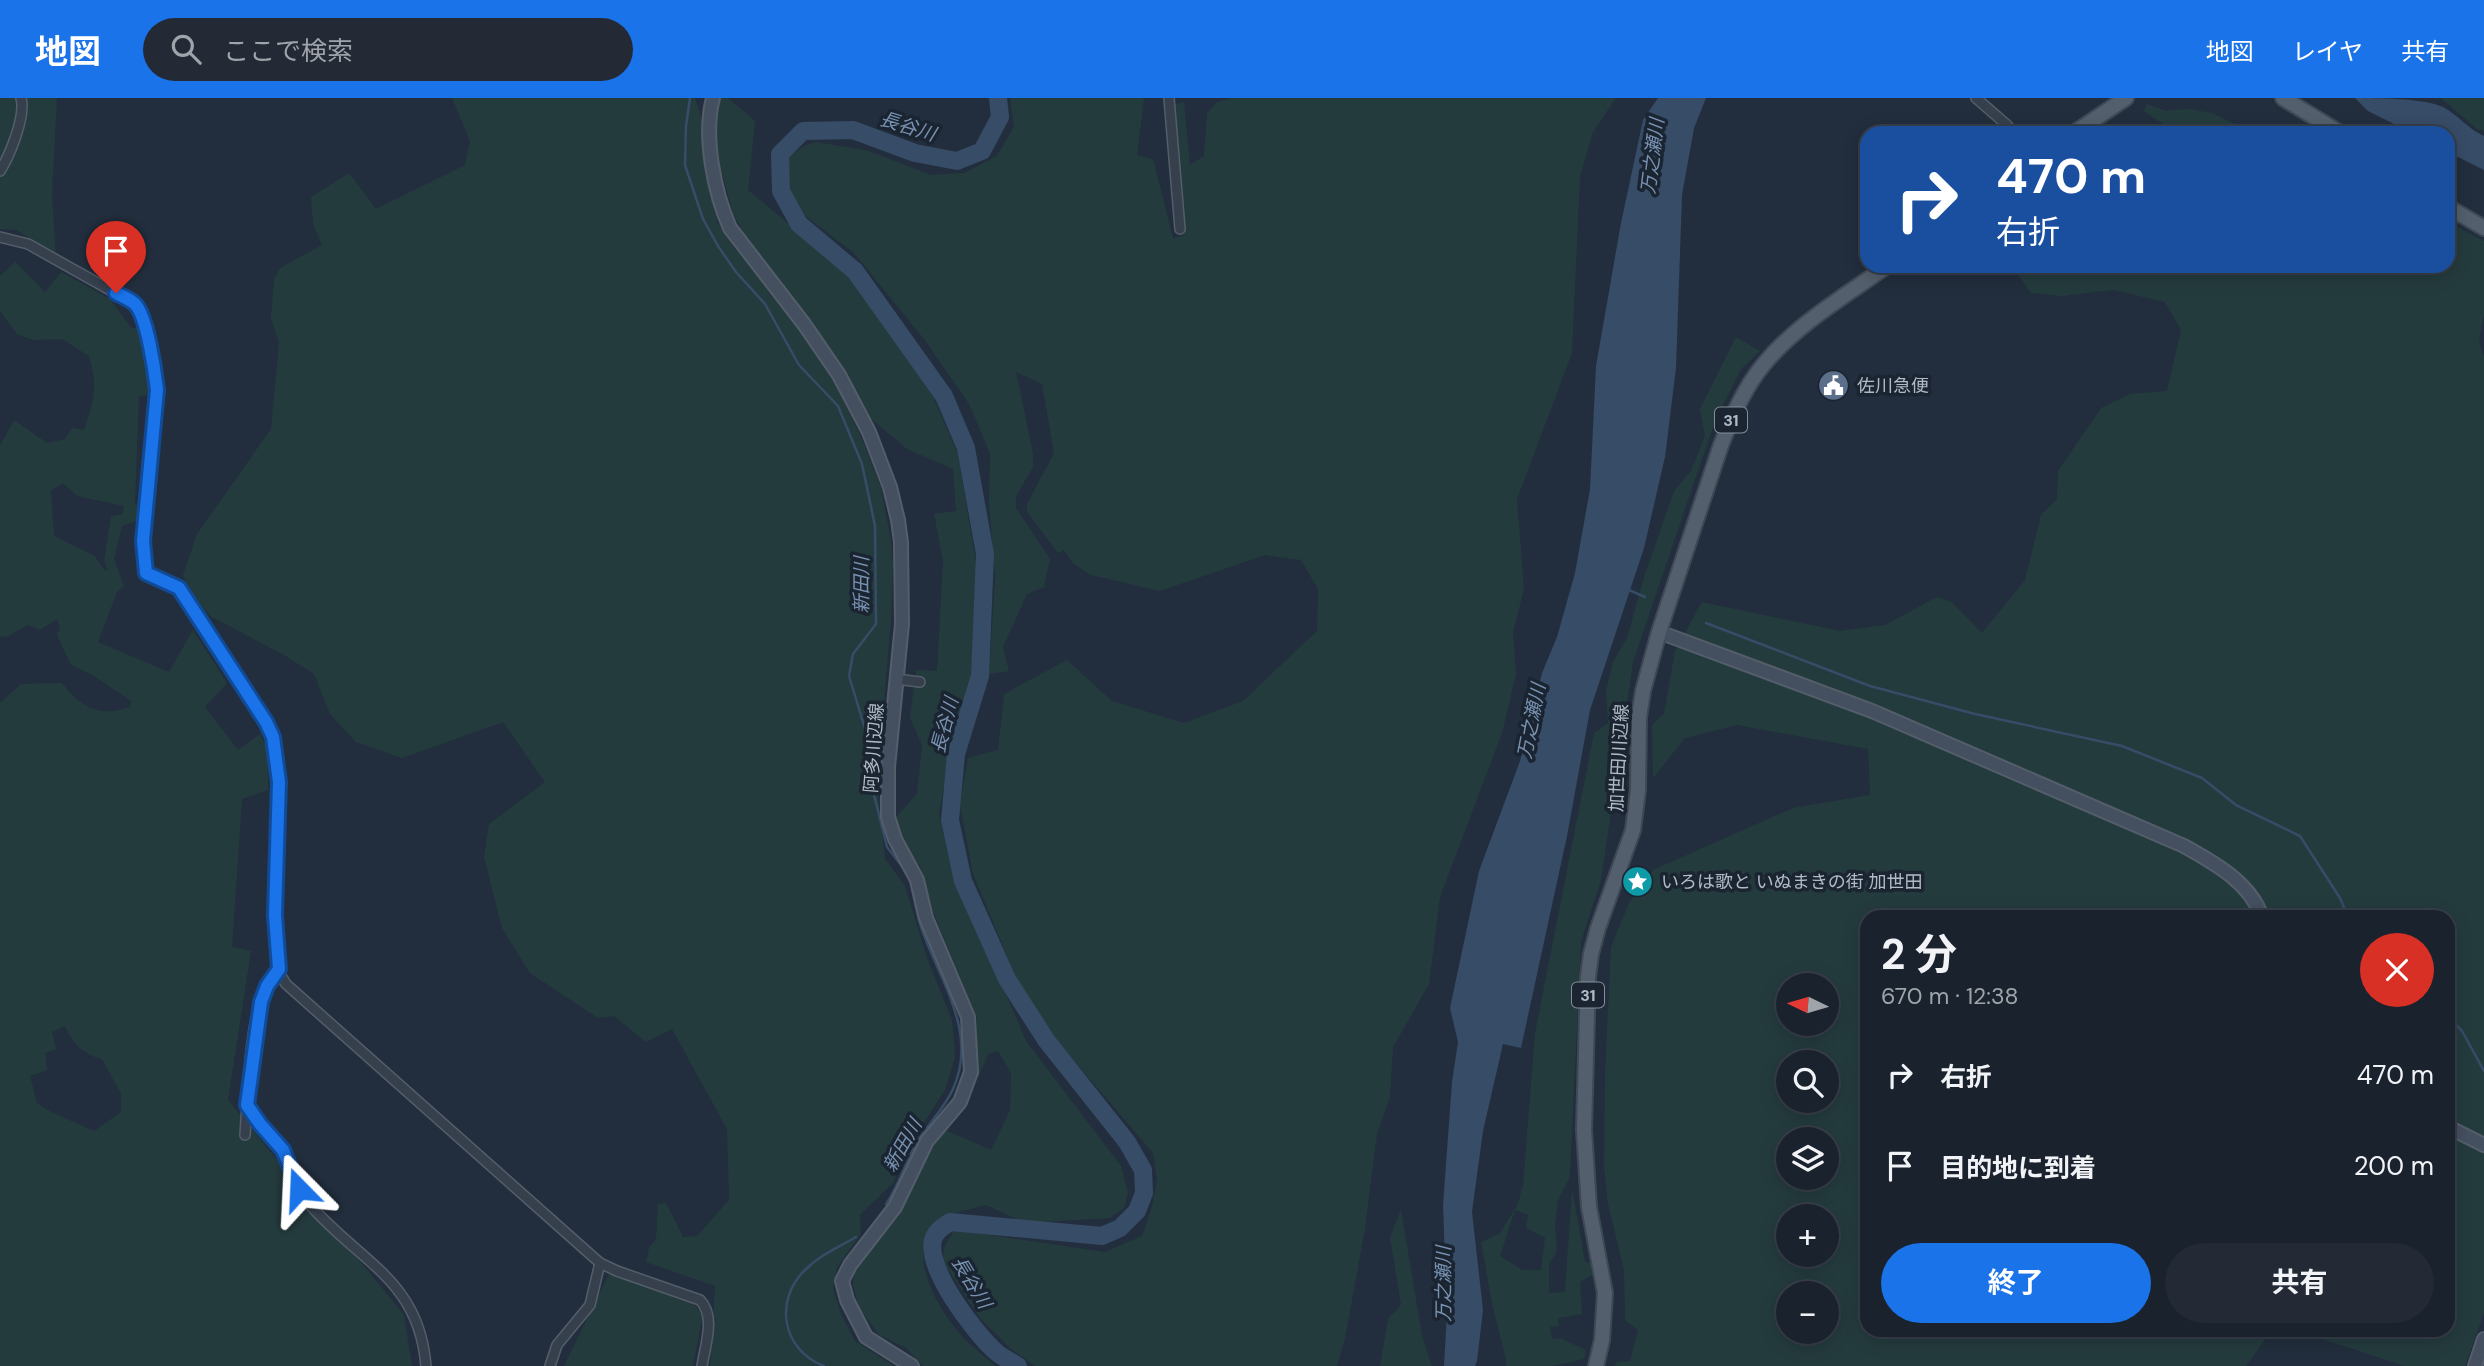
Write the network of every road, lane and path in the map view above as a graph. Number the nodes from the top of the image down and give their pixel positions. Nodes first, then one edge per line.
1 (21, 98) edge
2 (713, 98) edge
3 (1169, 98) edge
4 (1976, 98) edge
5 (2126, 98) edge
6 (2283, 98) edge
7 (2008, 126) edge
8 (2084, 126) edge
9 (2329, 126) edge
10 (0, 171) edge
11 (2455, 211) edge
12 (2484, 228) edge
13 (1180, 229) dead end
14 (0, 237) edge
15 (1877, 273) edge
16 (1659, 632) junction
17 (896, 679) junction
18 (920, 682) dead end
19 (2258, 910) edge
20 (279, 969) junction
21 (247, 1105) junction
22 (2455, 1130) edge
23 (245, 1135) dead end
24 (2484, 1145) edge
25 (600, 1263) junction
26 (2484, 1339) edge
27 (426, 1366) edge
28 (550, 1366) edge
29 (702, 1366) edge
30 (912, 1366) edge
31 (1596, 1366) edge
32 (2475, 1366) edge

1 - 10 street
2 - 17 main road, 阿多川辺線
3 - 13 street
4 - 7 street
5 - 8 main road
6 - 9 main road
11 - 12 main road
14 - 20 street
15 - 16 main road, 加世田川辺線 / 31
16 - 19 main road
16 - 31 main road, 加世田川辺線 / 31
17 - 18 street
17 - 30 main road, 阿多川辺線
20 - 21 street
20 - 25 street
21 - 23 street
21 - 27 street
22 - 24 main road
25 - 28 street
25 - 29 street
26 - 32 main road

